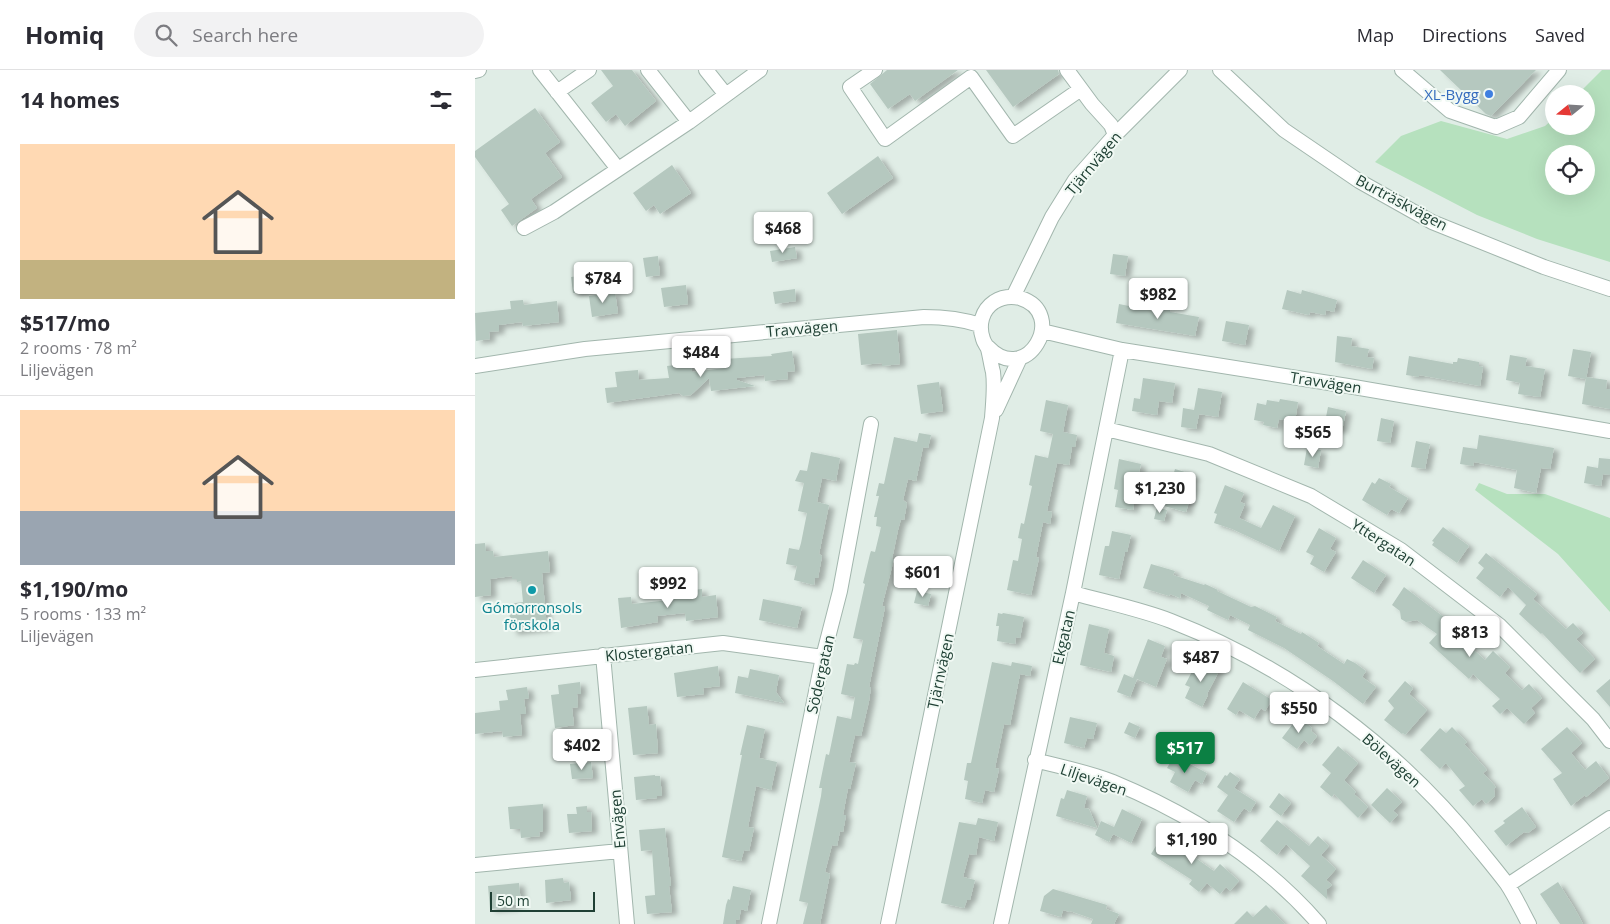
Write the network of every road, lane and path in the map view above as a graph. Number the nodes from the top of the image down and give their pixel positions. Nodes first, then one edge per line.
1 (479, 70) edge
2 (540, 70) edge
3 (589, 70) edge
4 (648, 70) edge
5 (706, 70) edge
6 (760, 70) edge
7 (875, 70) edge
8 (1067, 70) edge
9 (1180, 70) edge
10 (1220, 70) edge
11 (1402, 70) edge
12 (1559, 70) edge
13 (475, 71) edge
14 (1081, 89) junction
15 (557, 92) junction
16 (726, 95) junction
17 (689, 122) junction
18 (1115, 135) junction
19 (618, 169) junction
20 (524, 228) dead end
21 (1610, 289) edge
22 (1013, 297) junction
23 (981, 325) junction
24 (1042, 331) junction
25 (987, 347) junction
26 (1122, 350) junction
27 (1020, 358) junction
28 (475, 366) edge
29 (992, 418) junction
30 (871, 424) dead end
31 (1106, 429) junction
32 (1610, 432) edge
33 (1073, 593) junction
34 (603, 655) junction
35 (823, 657) junction
36 (475, 670) edge
37 (1610, 742) edge
38 (1035, 760) junction
39 (1610, 818) edge
40 (620, 851) junction
41 (475, 865) edge
42 (1507, 885) junction
43 (627, 924) edge
44 (769, 924) edge
45 (888, 924) edge
46 (1001, 924) edge
47 (1319, 924) edge
48 (1529, 924) edge

1 - 13 street
2 - 15 street
3 - 15 street
4 - 17 street
5 - 16 street
6 - 16 street
7 - 14 street
8 - 14 street
9 - 18 street, Tjärnvägen
10 - 21 street, Burträskvägen
11 - 12 street
14 - 18 street
15 - 19 street
16 - 17 street
17 - 19 street
18 - 22 street, Tjärnvägen
19 - 20 street
22 - 23 street
22 - 24 street
23 - 25 street
23 - 28 street, Travvägen
24 - 26 street, Travvägen
24 - 27 street
25 - 27 street
25 - 29 street, Tjärnvägen
26 - 31 street, Ekgatan
26 - 32 street, Travvägen
27 - 29 street, Tjärnvägen
29 - 45 street, Tjärnvägen
30 - 35 street, Södergatan
31 - 33 street, Ekgatan
31 - 37 street, Yttergatan
33 - 38 street, Ekgatan
33 - 42 street, Bölevägen
34 - 35 street, Klostergatan
34 - 36 street, Klostergatan
34 - 40 street, Envägen
35 - 44 street, Södergatan
38 - 46 street, Ekgatan
38 - 47 street, Liljevägen
39 - 42 street
40 - 41 street
40 - 43 street, Envägen
42 - 48 street, Bölevägen

